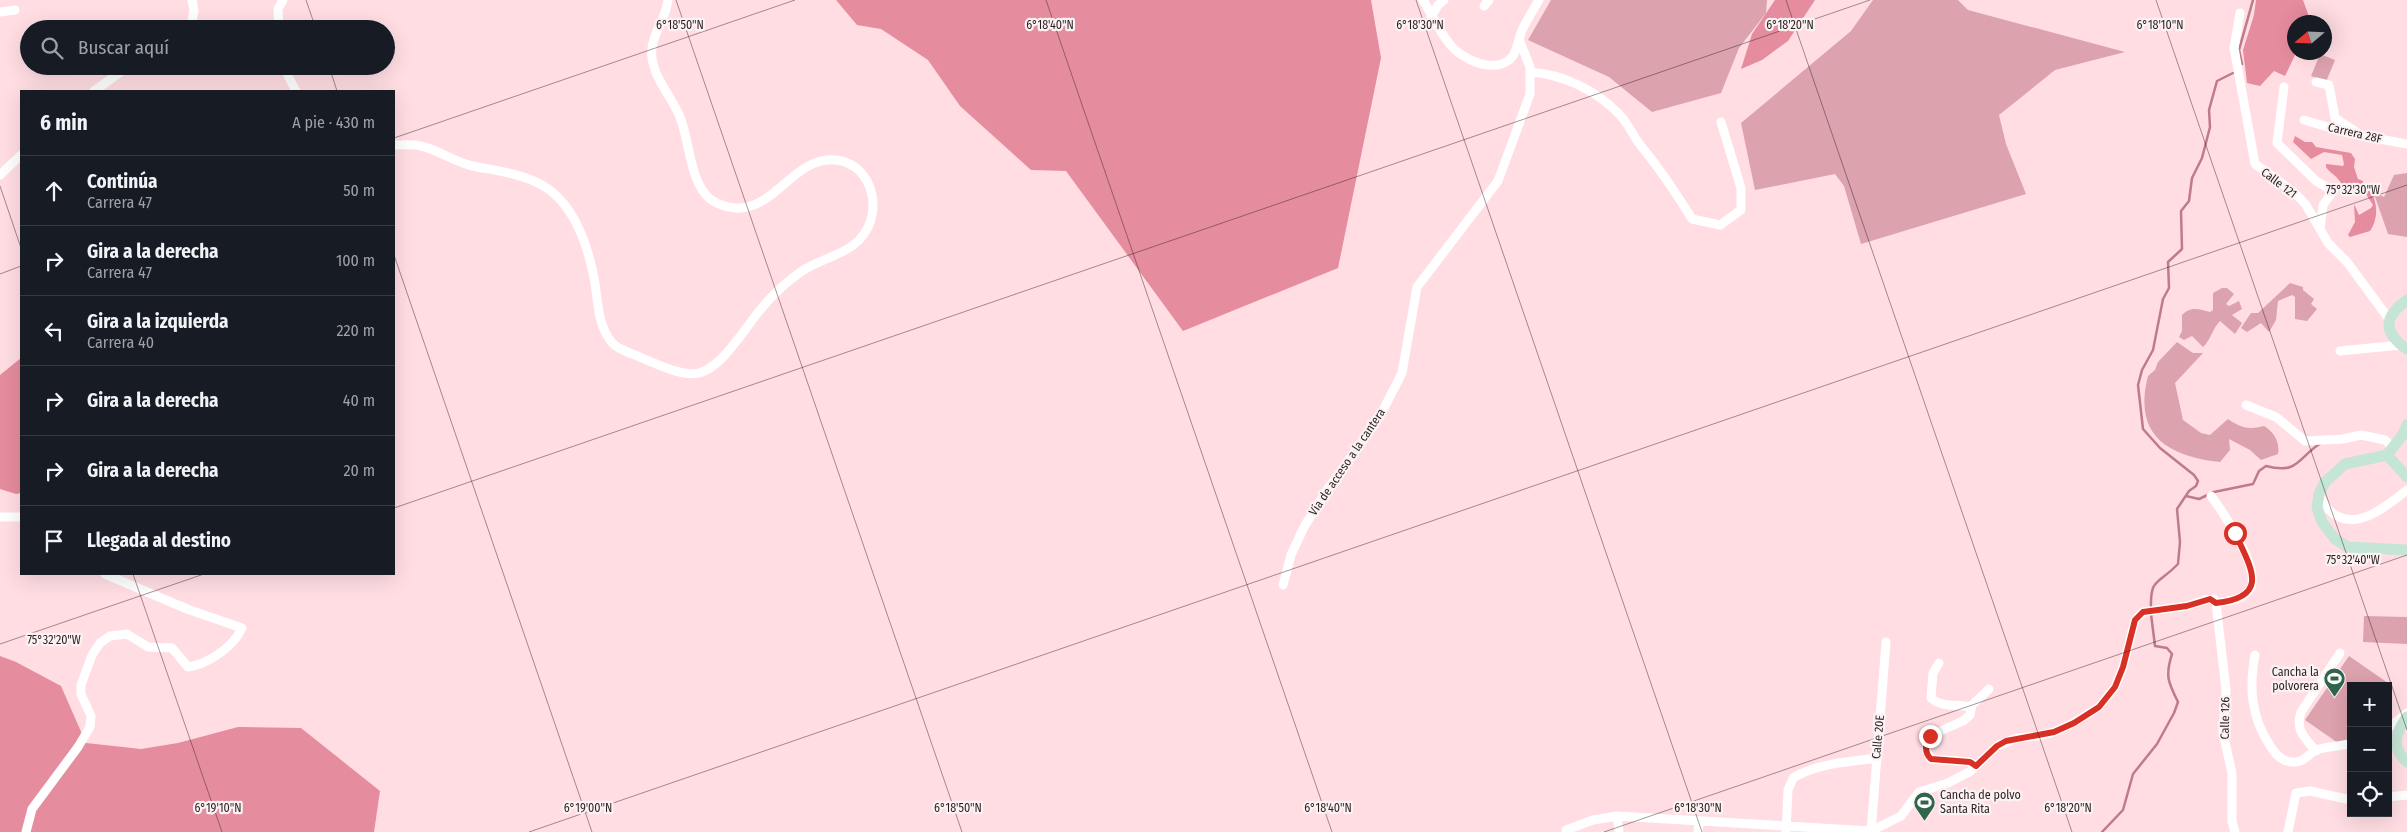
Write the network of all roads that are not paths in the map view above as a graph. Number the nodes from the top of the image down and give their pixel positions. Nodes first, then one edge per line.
1 (192, 0) edge
2 (283, 0) edge
3 (668, 0) edge
4 (1423, 0) edge
5 (1444, 0) edge
6 (1539, 0) edge
7 (16, 10) dead end
8 (0, 12) edge
9 (2240, 13) dead end
10 (1431, 17) junction
11 (192, 20) edge
12 (279, 20) edge
13 (1519, 40) junction
14 (1530, 72) junction
15 (116, 75) edge
16 (288, 75) edge
17 (2316, 82) dead end
18 (2284, 87) dead end
19 (95, 90) edge
20 (295, 90) edge
21 (2304, 120) dead end
22 (1721, 122) dead end
23 (2360, 134) junction
24 (2407, 144) edge
25 (395, 145) edge
26 (20, 156) edge
27 (0, 176) edge
28 (2320, 232) junction
29 (2407, 300) edge
30 (2389, 319) junction
31 (2404, 347) edge
32 (2340, 351) dead end
33 (2246, 406) dead end
34 (2407, 425) edge
35 (2390, 452) junction
36 (2407, 477) edge
37 (2407, 490) edge
38 (2318, 494) junction
39 (2211, 496) dead end
40 (0, 517) edge
41 (20, 517) edge
42 (2407, 550) edge
43 (107, 575) edge
44 (1283, 585) dead end
45 (2216, 603) junction
46 (1886, 642) dead end
47 (2340, 653) dead end
48 (2255, 655) dead end
49 (1939, 663) dead end
50 (1989, 689) dead end
51 (1971, 707) junction
52 (2407, 715) edge
53 (2389, 727) edge
54 (2347, 744) edge
55 (2316, 751) junction
56 (1877, 758) junction
57 (2407, 762) edge
58 (1976, 766) junction
59 (2407, 795) edge
60 (2392, 797) edge
61 (2347, 799) edge
62 (1617, 816) junction
63 (1699, 820) junction
64 (1566, 830) dead end
65 (1786, 830) edge
66 (26, 832) edge
67 (1619, 832) edge
68 (1698, 832) edge
69 (1871, 832) edge
70 (2235, 832) edge
71 (2288, 832) edge

1 - 11 street
2 - 12 street
3 - 25 street
4 - 10 street
5 - 10 street
6 - 13 street
7 - 8 street
9 - 28 street, Calle 121
10 - 13 street
13 - 14 street, Vía de acceso a la cantera
14 - 22 street
14 - 44 street, Vía de acceso a la cantera
15 - 19 street
16 - 20 street
17 - 23 street
18 - 28 street
21 - 23 street, Carrera 28F
23 - 24 street, Carrera 28F
26 - 27 street
28 - 30 street, Calle 121
29 - 30 street
30 - 31 street, Calle 121
31 - 32 street
33 - 35 street
34 - 35 street
35 - 36 street
35 - 38 street
37 - 38 street
38 - 42 street
39 - 45 street
40 - 41 street
43 - 66 street
45 - 58 street
45 - 70 street, Calle 126
46 - 56 street, Calle 20E
47 - 55 street
48 - 55 street
49 - 51 street
50 - 51 street
51 - 58 street
52 - 53 street
52 - 57 street
54 - 55 street
56 - 65 street
56 - 69 street, Calle 20E
58 - 69 street
59 - 60 street
61 - 71 street
62 - 63 street
62 - 64 street
62 - 67 street
63 - 65 street
63 - 68 street
65 - 69 street

